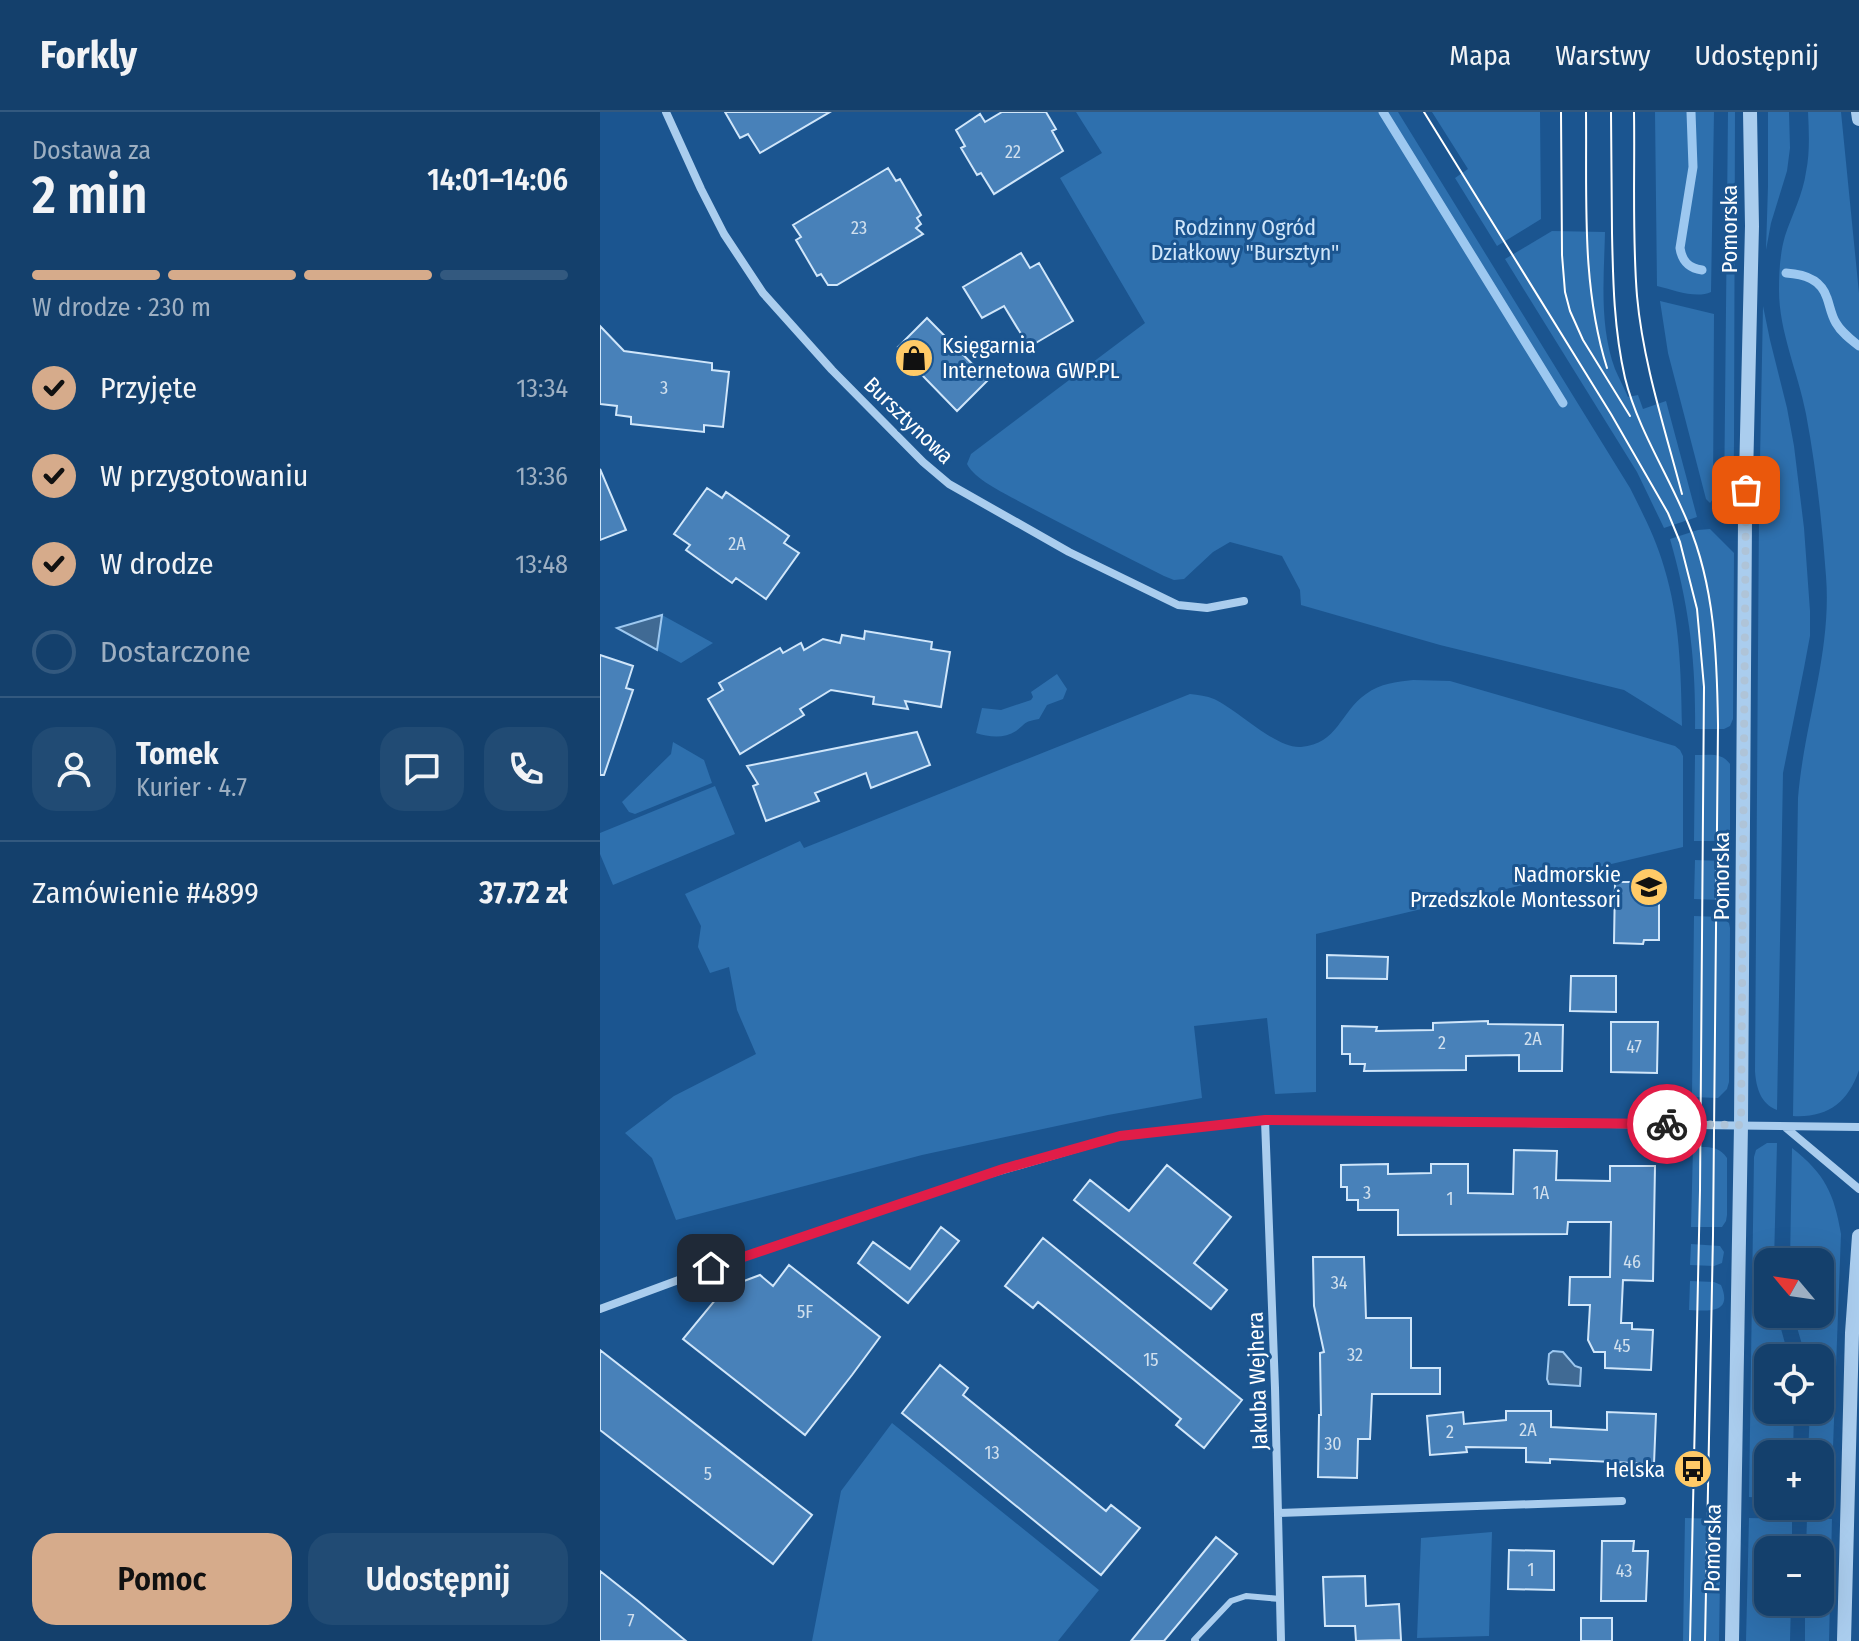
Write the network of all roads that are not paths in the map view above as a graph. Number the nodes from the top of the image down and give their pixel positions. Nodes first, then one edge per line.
1 (666, 112) edge
2 (1750, 112) edge
3 (1858, 112) edge
4 (1859, 119) edge
5 (1244, 601) dead end
6 (1265, 1120) junction
7 (1741, 1125) junction
8 (1785, 1127) junction
9 (1859, 1127) edge
10 (1859, 1189) edge
11 (1859, 1236) edge
12 (600, 1309) edge
13 (1622, 1501) dead end
14 (1279, 1513) junction
15 (1280, 1599) junction
16 (1196, 1641) edge
17 (1281, 1641) edge
18 (1732, 1641) edge
19 (1844, 1641) edge

1 - 5 street, Bursztynowa
2 - 7 street, Pomorska
3 - 4 street
6 - 7 street
6 - 12 street
6 - 14 street, Jakuba Wejhera
7 - 8 street
7 - 18 street, Pomorska
8 - 9 street
8 - 10 street
11 - 19 street
13 - 14 street
14 - 15 street, Jakuba Wejhera
15 - 16 lane
15 - 17 street, Jakuba Wejhera

